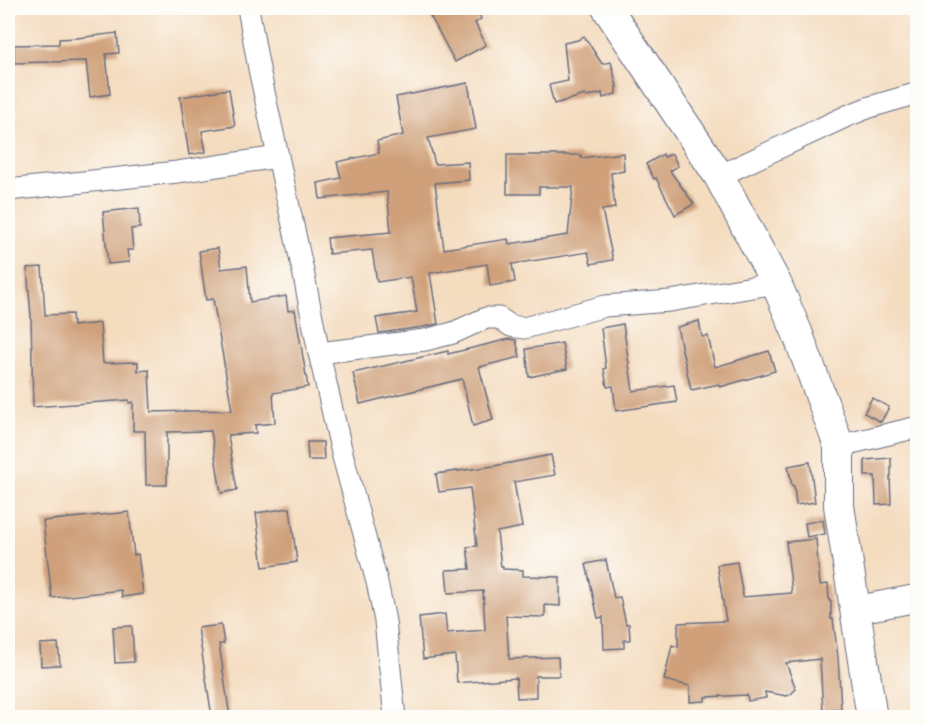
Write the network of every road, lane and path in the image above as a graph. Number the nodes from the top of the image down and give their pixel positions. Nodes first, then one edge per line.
1 (248, 8) edge
2 (607, 8) edge
3 (918, 93) edge
4 (278, 157) junction
5 (718, 176) junction
6 (8, 190) edge
7 (776, 283) junction
8 (319, 353) junction
9 (918, 427) edge
10 (839, 446) junction
11 (918, 598) edge
12 (855, 610) junction
13 (395, 717) edge
14 (872, 717) edge

1 - 4 street
2 - 5 main road
3 - 5 street
4 - 6 street
4 - 8 street
5 - 7 main road
7 - 8 street
7 - 10 main road
8 - 13 street
9 - 10 street
10 - 12 main road
11 - 12 street
12 - 14 main road

